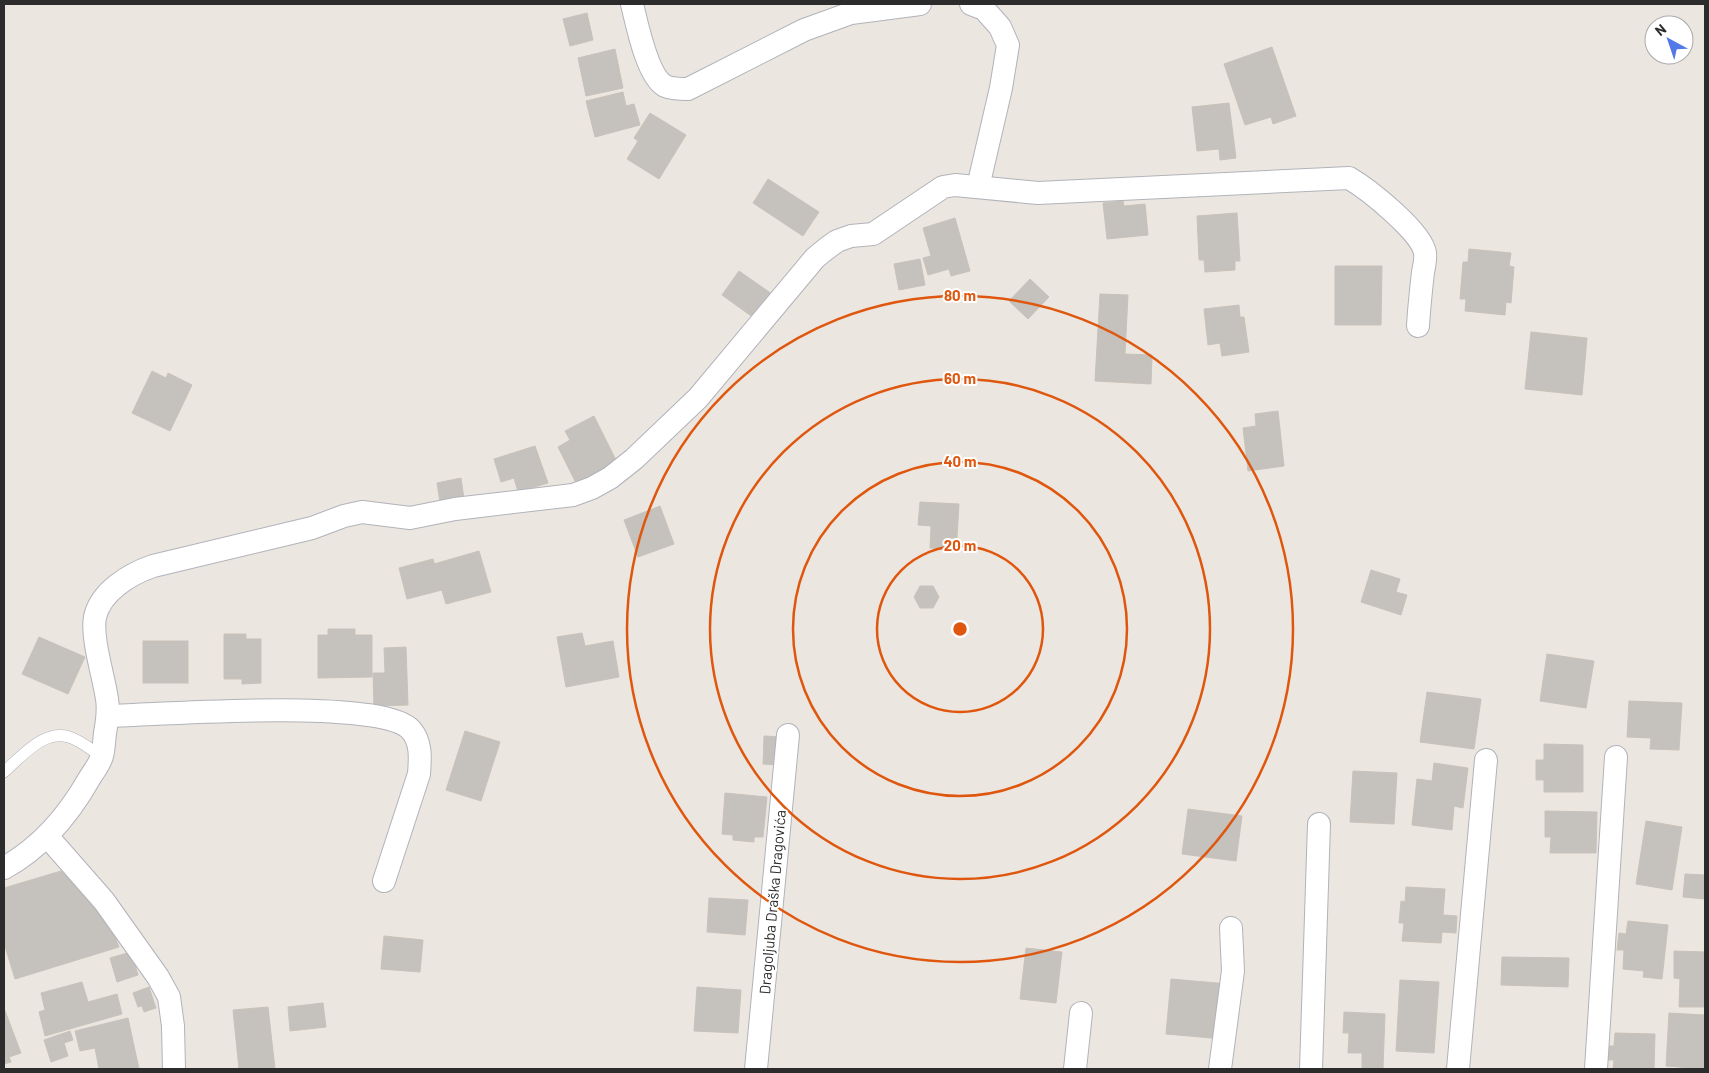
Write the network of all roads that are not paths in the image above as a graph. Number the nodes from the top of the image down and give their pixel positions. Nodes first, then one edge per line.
1 (632, 4) edge
2 (920, 4) edge
3 (972, 4) edge
4 (978, 187) junction
5 (1418, 326) dead end
6 (108, 716) junction
7 (788, 735) dead end
8 (1616, 756) dead end
9 (102, 757) junction
10 (1486, 760) dead end
11 (4, 772) edge
12 (1319, 824) dead end
13 (47, 836) junction
14 (4, 868) edge
15 (384, 881) dead end
16 (1231, 928) dead end
17 (1081, 1013) dead end
18 (174, 1069) edge
19 (756, 1069) edge
20 (1076, 1069) edge
21 (1220, 1069) edge
22 (1310, 1069) edge
23 (1458, 1069) edge
24 (1596, 1069) edge

1 - 2 street
3 - 4 street
4 - 5 street
4 - 6 street
6 - 9 street
6 - 15 street
7 - 19 street, Dragoljuba Draška Dragovića
8 - 24 street
9 - 11 lane
9 - 13 street
10 - 23 street
12 - 22 street
13 - 14 street
13 - 18 street
16 - 21 street
17 - 20 street

